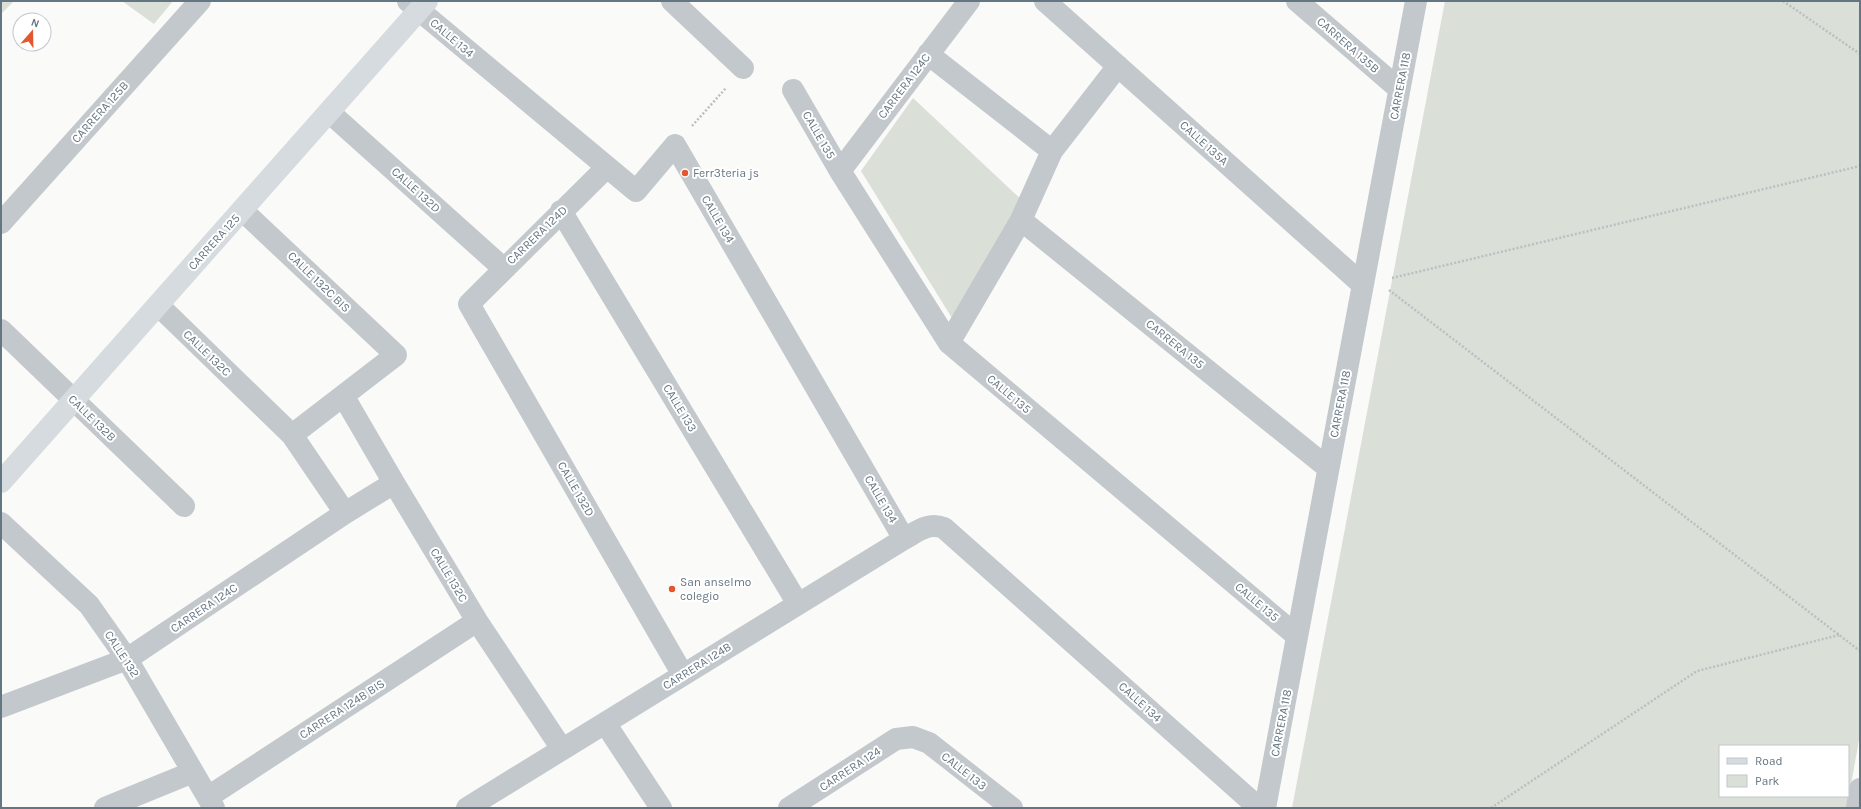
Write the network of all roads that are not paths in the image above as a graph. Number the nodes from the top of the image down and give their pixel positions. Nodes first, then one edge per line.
1 (200, 1) edge
2 (672, 1) edge
3 (969, 1) edge
4 (1045, 1) edge
5 (1297, 1) edge
6 (1416, 1) edge
7 (418, 4) edge
8 (928, 54) junction
9 (1118, 66) junction
10 (743, 68) road end
11 (1399, 89) junction
12 (793, 90) dead end
13 (329, 112) junction
14 (1052, 151) junction
15 (607, 167) junction
16 (840, 171) junction
17 (242, 210) junction
18 (561, 211) junction
19 (1021, 220) junction
20 (1, 223) edge
21 (503, 268) junction
22 (1370, 283) junction
23 (469, 304) joint
24 (158, 305) junction
25 (1, 330) edge
26 (948, 343) junction
27 (344, 396) junction
28 (73, 400) junction
29 (292, 435) junction
30 (1328, 468) junction
31 (1, 482) edge
32 (394, 483) junction
33 (184, 506) dead end
34 (345, 513) junction
35 (1, 523) edge
36 (928, 526) joint
37 (904, 539) junction
38 (798, 604) junction
39 (477, 621) junction
40 (1297, 636) junction
41 (127, 660) junction
42 (682, 675) junction
43 (1, 707) edge
44 (605, 723) junction
45 (913, 737) joint
46 (562, 749) junction
47 (193, 772) junction
48 (1860, 789) edge
49 (211, 803) edge
50 (105, 808) edge
51 (467, 808) edge
52 (661, 808) edge
53 (789, 808) edge
54 (1012, 808) edge
55 (1259, 808) edge
56 (1265, 808) edge
57 (1856, 808) edge

1 - 20 street, CARRERA 125B
2 - 10 street
3 - 8 street, CARRERA 124C
4 - 9 street, CALLE 135A
5 - 11 street, CARRERA 135B
6 - 11 street, CARRERA 118
7 - 13 main road, CARRERA 125
7 - 15 street, CALLE 134
8 - 14 street
8 - 16 street, CARRERA 124C
9 - 14 street
9 - 22 street, CALLE 135A
11 - 22 street, CARRERA 118
12 - 16 street, CALLE 135
13 - 17 main road, CARRERA 125
13 - 21 street, CALLE 132D
14 - 19 street
15 - 18 street, CARRERA 124D
15 - 37 street, CALLE 134
16 - 26 street, CALLE 135
17 - 24 main road, CARRERA 125
17 - 27 street, CALLE 132C BIS
18 - 21 street, CARRERA 124D
18 - 38 street, CALLE 133
19 - 26 street
19 - 30 street, CARRERA 135
21 - 23 street, CARRERA 124D
22 - 30 street, CARRERA 118
23 - 42 street, CALLE 132D
24 - 28 main road, CARRERA 125
24 - 29 street, CALLE 132C
25 - 28 street, CALLE 132B
26 - 40 street, CALLE 135
27 - 29 street
27 - 32 street, CALLE 132C
28 - 31 main road, CARRERA 125
28 - 33 street, CALLE 132B
29 - 34 street, CALLE 132C
30 - 40 street, CARRERA 118
32 - 34 street, CARRERA 124C
32 - 39 street, CALLE 132C
34 - 41 street, CARRERA 124C
35 - 41 street, CALLE 132
36 - 37 street, CARRERA 124B
36 - 55 street, CALLE 134
37 - 38 street, CARRERA 124B
38 - 42 street, CARRERA 124B
39 - 46 street, CALLE 132C
39 - 49 street, CARRERA 124B BIS
40 - 56 street, CARRERA 118
41 - 43 street, CARRERA 124C
41 - 47 street, CALLE 132
42 - 44 street, CARRERA 124B
44 - 46 street, CARRERA 124B
44 - 52 street
45 - 53 street, CARRERA 124
45 - 54 street, CALLE 133
46 - 51 street, CARRERA 124B
47 - 49 street, CALLE 132
47 - 50 street
48 - 57 street

